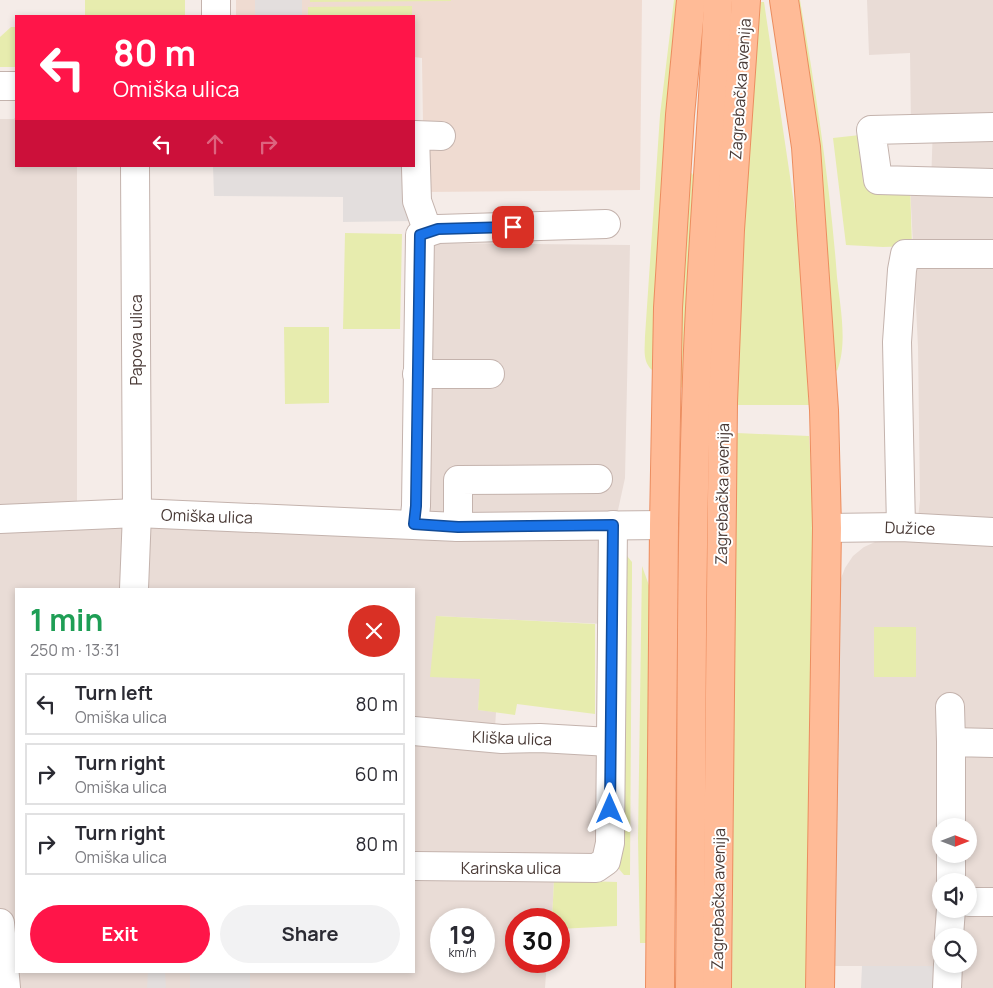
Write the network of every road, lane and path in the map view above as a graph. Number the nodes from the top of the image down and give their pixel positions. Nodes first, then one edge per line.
1 (216, 0) edge
2 (692, 0) edge
3 (718, 0) edge
4 (746, 0) edge
5 (784, 0) edge
6 (216, 15) edge
7 (0, 86) edge
8 (15, 86) edge
9 (993, 127) edge
10 (441, 136) dead end
11 (135, 167) edge
12 (993, 182) edge
13 (606, 224) dead end
14 (428, 232) junction
15 (993, 254) edge
16 (417, 374) junction
17 (490, 374) dead end
18 (598, 479) dead end
19 (137, 513) junction
20 (0, 518) edge
21 (414, 524) junction
22 (613, 525) junction
23 (664, 525) junction
24 (458, 527) junction
25 (901, 527) junction
26 (827, 528) junction
27 (993, 532) edge
28 (134, 588) edge
29 (950, 706) dead end
30 (415, 731) edge
31 (610, 742) junction
32 (951, 742) junction
33 (993, 743) edge
34 (951, 818) edge
35 (415, 866) edge
36 (977, 902) edge
37 (993, 902) edge
38 (0, 922) edge
39 (6, 956) edge
40 (948, 973) edge
41 (6, 988) edge
42 (660, 988) edge
43 (690, 988) edge
44 (717, 988) edge
45 (820, 988) edge
46 (947, 988) edge

1 - 6 street
2 - 23 main road
3 - 43 main road, Zagrebačka avenija
4 - 44 main road, Zagrebačka avenija
5 - 26 main road
7 - 8 street
9 - 12 street
10 - 14 street
11 - 19 street, Papova ulica
13 - 14 street
14 - 16 street
15 - 25 street
16 - 17 street
16 - 21 street
18 - 24 street
19 - 20 street, Omiška ulica
19 - 21 street, Omiška ulica
19 - 28 street, Papova ulica
21 - 24 street, Omiška ulica
22 - 23 street, Omiška ulica
22 - 24 street, Omiška ulica
22 - 31 street
23 - 42 main road
25 - 26 street, Dužice
25 - 27 street, Dužice
26 - 45 main road
29 - 32 street
30 - 31 street, Kliška ulica
31 - 35 street, Karinska ulica
32 - 33 street
32 - 34 street
36 - 37 street
38 - 39 street
39 - 41 street
40 - 46 street

